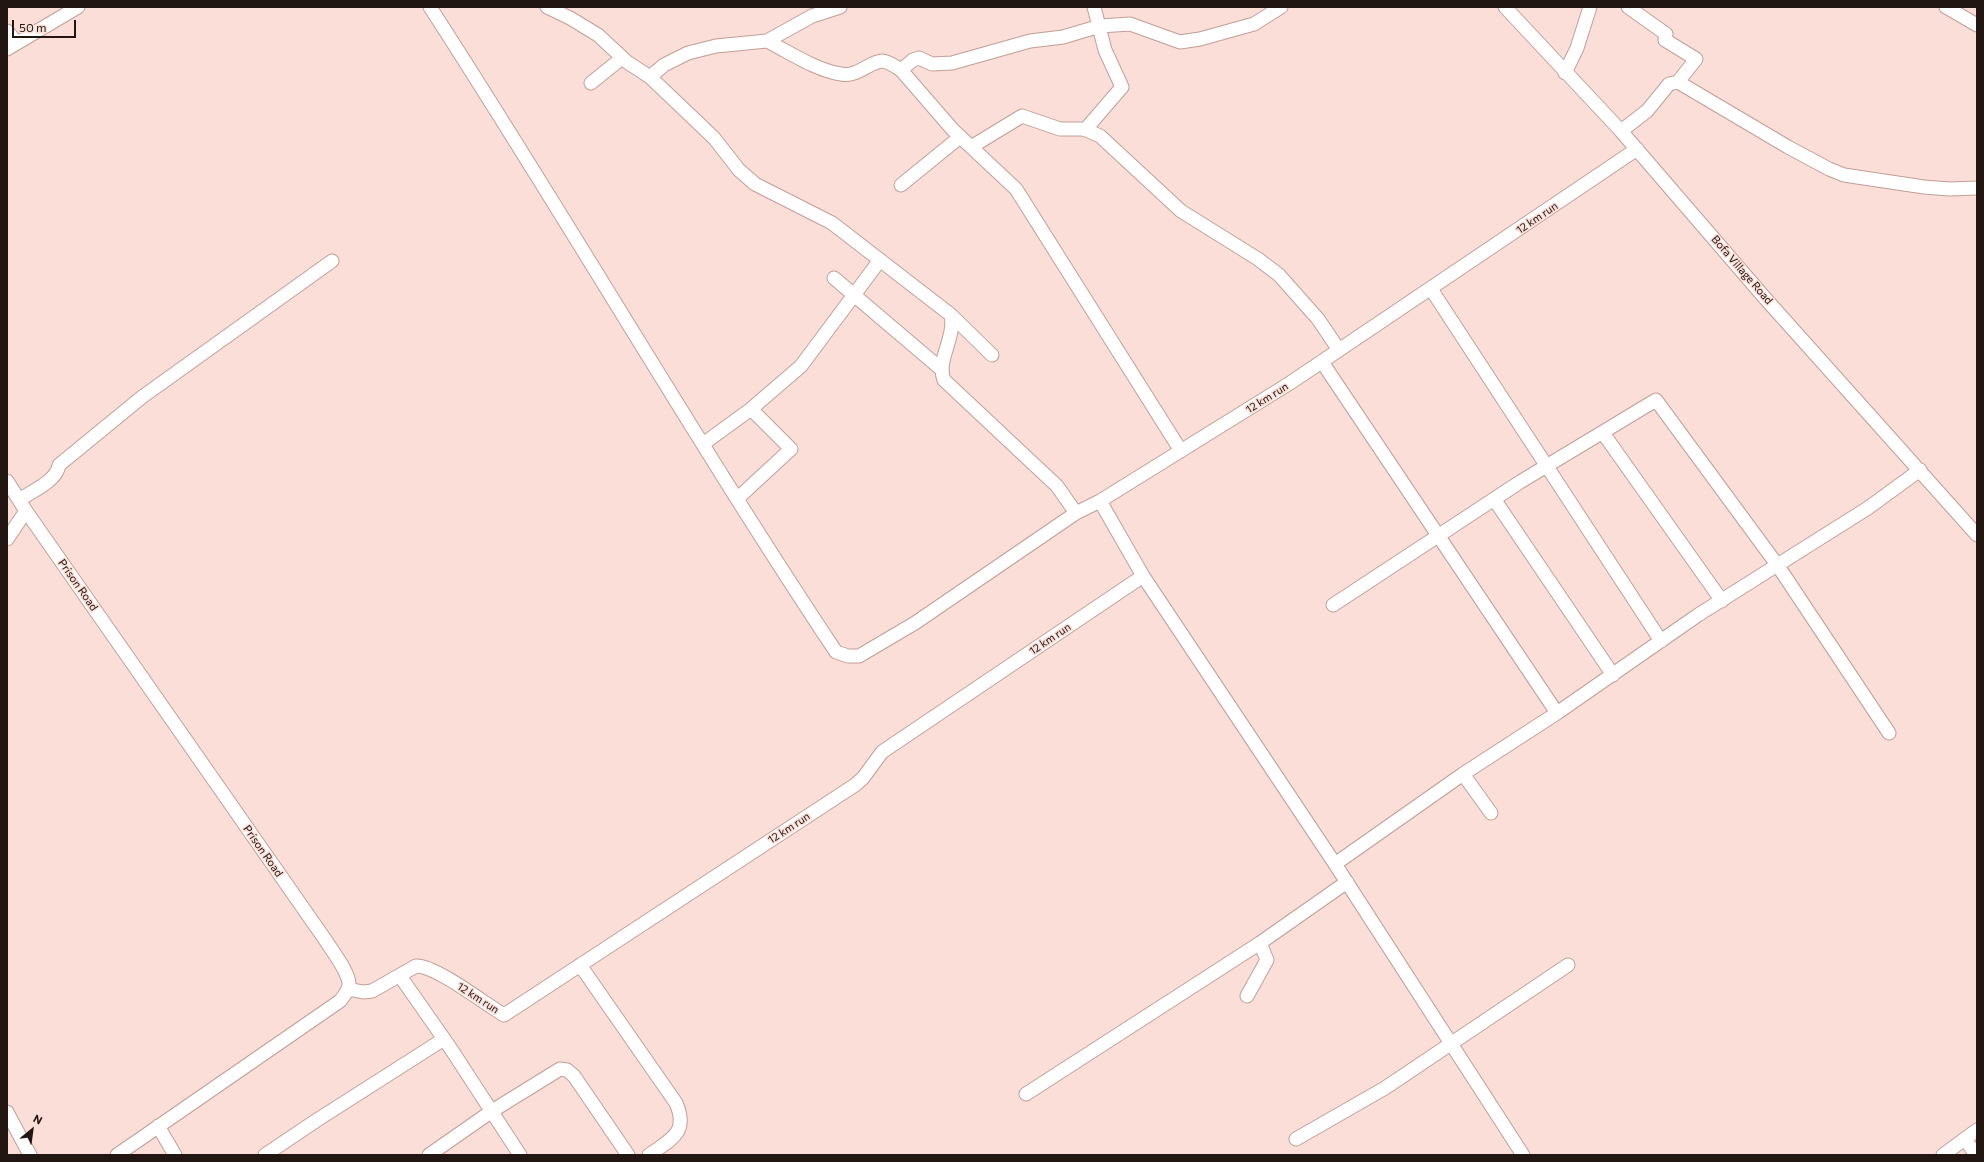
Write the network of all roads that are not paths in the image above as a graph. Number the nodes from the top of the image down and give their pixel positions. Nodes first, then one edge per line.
1 (78, 7) edge
2 (430, 7) edge
3 (547, 7) edge
4 (840, 7) edge
5 (1094, 7) edge
6 (1281, 7) edge
7 (1505, 7) edge
8 (1590, 7) edge
9 (1628, 7) edge
10 (1946, 7) edge
11 (1977, 25) edge
12 (1100, 26) junction
13 (7, 31) edge
14 (767, 41) junction
15 (12, 46) edge
16 (622, 58) junction
17 (901, 70) junction
18 (1565, 73) junction
19 (650, 77) junction
20 (1678, 82) junction
21 (591, 83) dead end
22 (1085, 130) junction
23 (1621, 131) junction
24 (960, 136) junction
25 (971, 147) junction
26 (1637, 149) junction
27 (901, 185) dead end
28 (1977, 188) edge
29 (332, 260) dead end
30 (880, 260) junction
31 (834, 278) dead end
32 (1431, 289) junction
33 (854, 295) junction
34 (951, 315) junction
35 (1339, 350) junction
36 (992, 355) dead end
37 (1322, 362) junction
38 (941, 369) junction
39 (751, 409) junction
40 (1603, 433) junction
41 (703, 444) junction
42 (1181, 451) junction
43 (1548, 466) junction
44 (1920, 470) junction
45 (7, 481) edge
46 (738, 498) junction
47 (1494, 499) junction
48 (1100, 501) junction
49 (22, 506) junction
50 (1076, 513) junction
51 (1977, 535) edge
52 (1438, 536) junction
53 (7, 539) edge
54 (1778, 566) junction
55 (1143, 576) junction
56 (1722, 601) junction
57 (1333, 605) dead end
58 (1661, 641) junction
59 (1612, 675) junction
60 (1557, 713) junction
61 (1889, 733) dead end
62 (1463, 774) junction
63 (1491, 813) dead end
64 (1335, 864) junction
65 (1347, 882) junction
66 (1260, 943) junction
67 (580, 965) junction
68 (1568, 965) dead end
69 (400, 976) junction
70 (348, 989) junction
71 (1247, 996) dead end
72 (444, 1039) junction
73 (1451, 1044) junction
74 (1026, 1094) dead end
75 (492, 1111) junction
76 (7, 1112) edge
77 (158, 1126) junction
78 (1977, 1130) edge
79 (1296, 1139) dead end
80 (1965, 1139) junction
81 (30, 1155) edge
82 (117, 1155) edge
83 (175, 1155) edge
84 (265, 1155) edge
85 (429, 1155) edge
86 (520, 1155) edge
87 (628, 1155) edge
88 (649, 1155) edge
89 (1523, 1155) edge
90 (1943, 1155) edge
91 (1976, 1155) edge

1 - 15 street
2 - 41 street, 12 km run
3 - 16 street
4 - 14 street
5 - 12 street
6 - 12 street
7 - 18 street, Bofa Village Road
8 - 18 street
9 - 20 street
10 - 11 street
12 - 17 street
12 - 22 street
13 - 15 street
14 - 17 street
14 - 19 street
16 - 19 street
16 - 21 street
17 - 24 street
18 - 23 street, Bofa Village Road
19 - 30 street
20 - 23 street
20 - 28 street
22 - 25 street
22 - 35 street
23 - 26 street, Bofa Village Road
24 - 25 street
24 - 27 street
25 - 42 street
26 - 32 street, 12 km run
26 - 44 street, Bofa Village Road
29 - 49 street
30 - 33 street
30 - 34 street
31 - 33 street
32 - 35 street, 12 km run
32 - 43 street
33 - 38 street
33 - 39 street
34 - 36 street
34 - 38 street
35 - 37 street, 12 km run
37 - 42 street, 12 km run
37 - 52 street
38 - 50 street
39 - 41 street
39 - 46 street
40 - 43 street
40 - 54 street
40 - 56 street
41 - 46 street, 12 km run
42 - 48 street, 12 km run
43 - 47 street
43 - 58 street
44 - 51 street, Bofa Village Road
44 - 54 street
45 - 49 street, Prison Road
46 - 50 street, 12 km run
47 - 52 street
47 - 59 street
48 - 50 street, 12 km run
48 - 55 street
49 - 53 street
49 - 70 street, Prison Road
52 - 57 street
52 - 60 street
54 - 56 street
54 - 61 street
55 - 64 street
55 - 67 street, 12 km run
56 - 58 street
58 - 59 street
59 - 60 street
60 - 62 street
62 - 63 street
62 - 64 street
64 - 65 street
65 - 66 street
65 - 73 street
66 - 71 street
66 - 74 street
67 - 69 street, 12 km run
67 - 88 street
68 - 73 street
69 - 70 street, 12 km run
69 - 72 street
70 - 77 street
72 - 75 street
72 - 84 street
73 - 79 street
73 - 89 street
75 - 85 street
75 - 86 street
75 - 87 street
76 - 81 street
77 - 82 street
77 - 83 street
78 - 80 street
80 - 90 street
80 - 91 street

